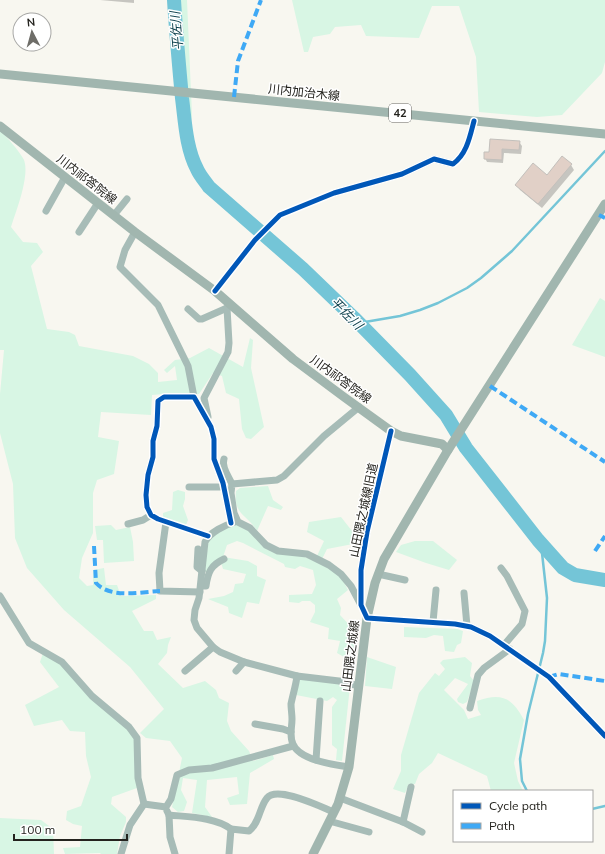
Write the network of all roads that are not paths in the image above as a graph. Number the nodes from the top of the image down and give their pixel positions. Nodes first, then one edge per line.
1 (0, 74) edge
2 (474, 120) junction
3 (0, 126) edge
4 (605, 134) edge
5 (65, 177) junction
6 (127, 199) dead end
7 (98, 203) junction
8 (605, 204) edge
9 (46, 211) dead end
10 (114, 215) junction
11 (79, 232) dead end
12 (135, 232) junction
13 (215, 291) junction
14 (228, 306) junction
15 (188, 309) dead end
16 (194, 397) junction
17 (359, 408) junction
18 (211, 427) junction
19 (391, 431) junction
20 (451, 446) junction
21 (224, 459) dead end
22 (232, 484) junction
23 (189, 487) dead end
24 (224, 487) junction
25 (151, 515) junction
26 (166, 522) junction
27 (235, 523) junction
28 (128, 524) dead end
29 (208, 536) junction
30 (198, 549) dead end
31 (224, 559) dead end
32 (501, 568) dead end
33 (202, 571) junction
34 (378, 574) junction
35 (405, 580) dead end
36 (200, 589) junction
37 (436, 590) dead end
38 (464, 593) dead end
39 (0, 596) edge
40 (361, 605) junction
41 (367, 618) junction
42 (432, 622) junction
43 (467, 626) junction
44 (213, 647) junction
45 (507, 647) junction
46 (244, 662) junction
47 (185, 671) dead end
48 (236, 671) dead end
49 (298, 676) junction
50 (359, 686) junction
51 (320, 701) dead end
52 (470, 708) dead end
53 (255, 724) dead end
54 (291, 732) junction
55 (605, 736) edge
56 (293, 746) junction
57 (316, 760) junction
58 (349, 767) junction
59 (411, 787) dead end
60 (340, 798) junction
61 (144, 804) junction
62 (166, 807) junction
63 (169, 815) junction
64 (331, 817) junction
65 (403, 822) junction
66 (231, 829) junction
67 (369, 832) dead end
68 (422, 832) dead end
69 (121, 854) edge
70 (175, 854) edge
71 (229, 854) edge
72 (313, 854) edge

1 - 2 main road, 川内加治木線 / 42
2 - 4 main road, 川内加治木線 / 42
2 - 13 street
3 - 5 main road, 川内祁答院線
5 - 7 main road, 川内祁答院線
5 - 9 street
6 - 10 street
7 - 10 main road, 川内祁答院線
7 - 11 street
8 - 20 main road
10 - 12 main road, 川内祁答院線
12 - 13 main road, 川内祁答院線
12 - 16 street
13 - 14 main road, 川内祁答院線
14 - 15 street
14 - 17 main road, 川内祁答院線
14 - 18 street
16 - 18 street
16 - 25 street
17 - 19 main road, 川内祁答院線
17 - 22 street
18 - 24 street
19 - 20 main road, 川内祁答院線
19 - 40 street, 山田隈之城線旧道
20 - 34 main road, 山田隈之城線
21 - 22 street
22 - 27 street
23 - 24 street
24 - 27 street
25 - 26 street
25 - 28 street
26 - 29 street
26 - 36 street
27 - 29 street
27 - 40 street
29 - 33 street
30 - 33 street
31 - 36 street
32 - 45 street
33 - 36 street
34 - 35 street
34 - 41 main road, 山田隈之城線
36 - 44 street
37 - 42 street
38 - 43 street
39 - 61 street
40 - 41 street, 山田隈之城線旧道
41 - 42 street
41 - 50 main road, 山田隈之城線
42 - 43 street
43 - 45 street
44 - 46 street
44 - 47 street
45 - 52 street
45 - 55 street
46 - 48 street
46 - 49 street
49 - 50 street
49 - 54 street
50 - 58 main road, 山田隈之城線
51 - 57 street
53 - 54 street
54 - 56 street
56 - 57 street
56 - 62 street
57 - 58 street
58 - 60 main road, 山田隈之城線
59 - 65 street
60 - 64 main road, 山田隈之城線
60 - 65 street
61 - 62 street
61 - 69 street
62 - 63 street
63 - 66 street
63 - 70 street
64 - 66 street
64 - 67 street
64 - 72 main road, 山田隈之城線
65 - 68 street
66 - 71 street

